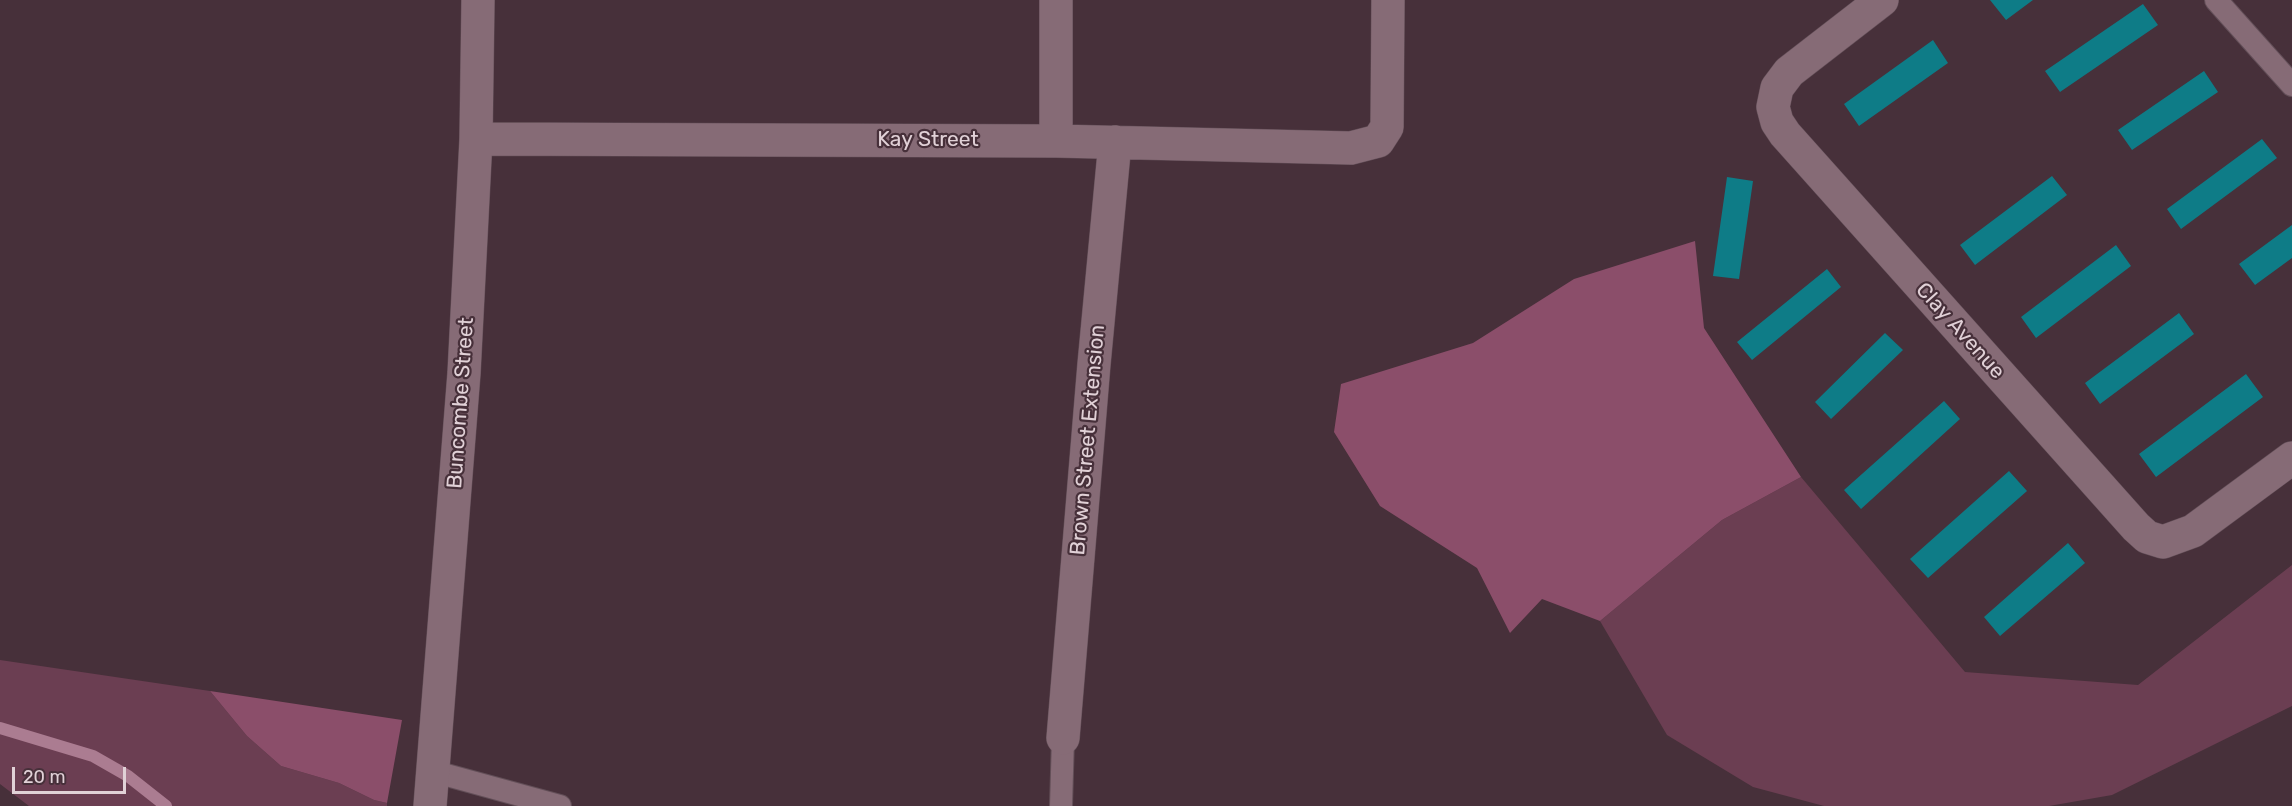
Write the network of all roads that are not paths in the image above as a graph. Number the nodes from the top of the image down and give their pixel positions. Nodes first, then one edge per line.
1 (478, 0) edge
2 (1056, 0) edge
3 (1388, 0) edge
4 (1882, 0) edge
5 (2216, 0) edge
6 (2292, 85) edge
7 (476, 139) junction
8 (1056, 141) junction
9 (1115, 142) junction
10 (2292, 458) edge
11 (1063, 738) joint
12 (432, 771) junction
13 (430, 806) edge
14 (560, 806) edge
15 (1061, 806) edge

1 - 7 street, Buncombe Street
2 - 8 street
3 - 9 street, Kay Street
4 - 10 street, Clay Avenue
5 - 6 lane
7 - 8 street, Kay Street
7 - 12 street, Buncombe Street
8 - 9 street, Kay Street
9 - 11 street, Brown Street Extension
11 - 15 lane
12 - 13 street, Buncombe Street
12 - 14 lane

